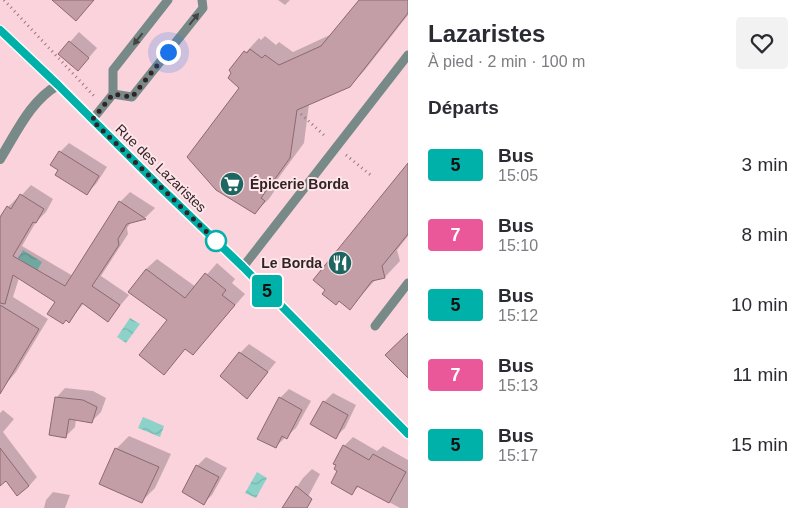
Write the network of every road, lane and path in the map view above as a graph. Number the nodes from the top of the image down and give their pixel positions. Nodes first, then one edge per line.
1 (4, 0) edge
2 (168, 0) edge
3 (202, 0) edge
4 (0, 30) edge
5 (408, 55) edge
6 (58, 85) junction
7 (113, 94) junction
8 (103, 106) junction
9 (92, 120) junction
10 (0, 160) edge
11 (243, 267) junction
12 (408, 283) edge
13 (375, 326) dead end
14 (408, 434) edge

1 - 8 path
2 -> 7 lane
7 -> 3 lane
4 - 6 street, Rue des Lazaristes
5 - 11 lane
6 - 9 street, Rue des Lazaristes
6 - 10 street
7 - 8 lane
8 - 9 lane
9 - 11 street, Rue des Lazaristes
11 - 14 street, Rue des Lazaristes
12 - 13 lane

